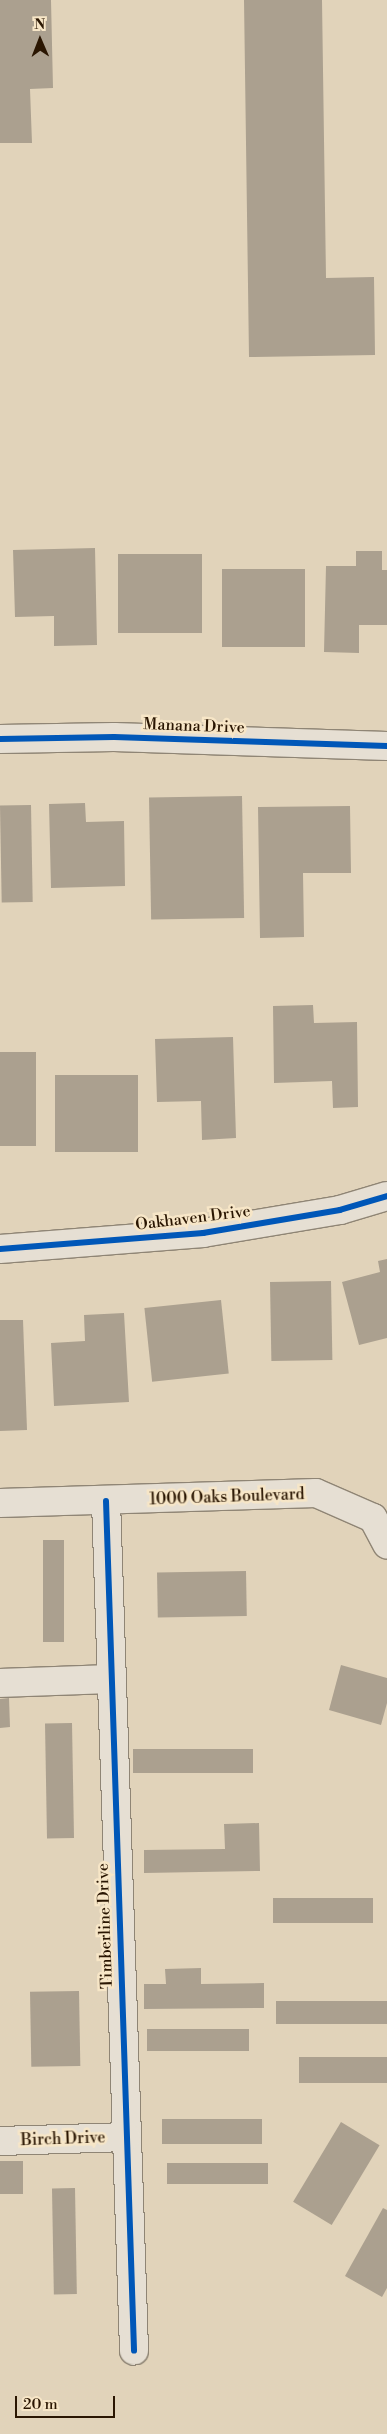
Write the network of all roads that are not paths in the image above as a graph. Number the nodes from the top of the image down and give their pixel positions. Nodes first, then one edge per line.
1 (0, 739) edge
2 (387, 746) edge
3 (387, 1196) edge
4 (0, 1249) edge
5 (106, 1501) junction
6 (0, 1503) edge
7 (387, 1544) edge
8 (111, 1679) junction
9 (0, 1683) edge
10 (126, 2137) junction
11 (0, 2141) edge
12 (134, 2351) dead end

1 - 2 street, Manana Drive
3 - 4 street, Oakhaven Drive
5 - 6 street, 1000 Oaks Boulevard
5 - 7 street, 1000 Oaks Boulevard
5 - 8 street, Timberline Drive
8 - 9 street
8 - 10 street, Timberline Drive
10 - 11 street, Birch Drive
10 - 12 street, Timberline Drive

